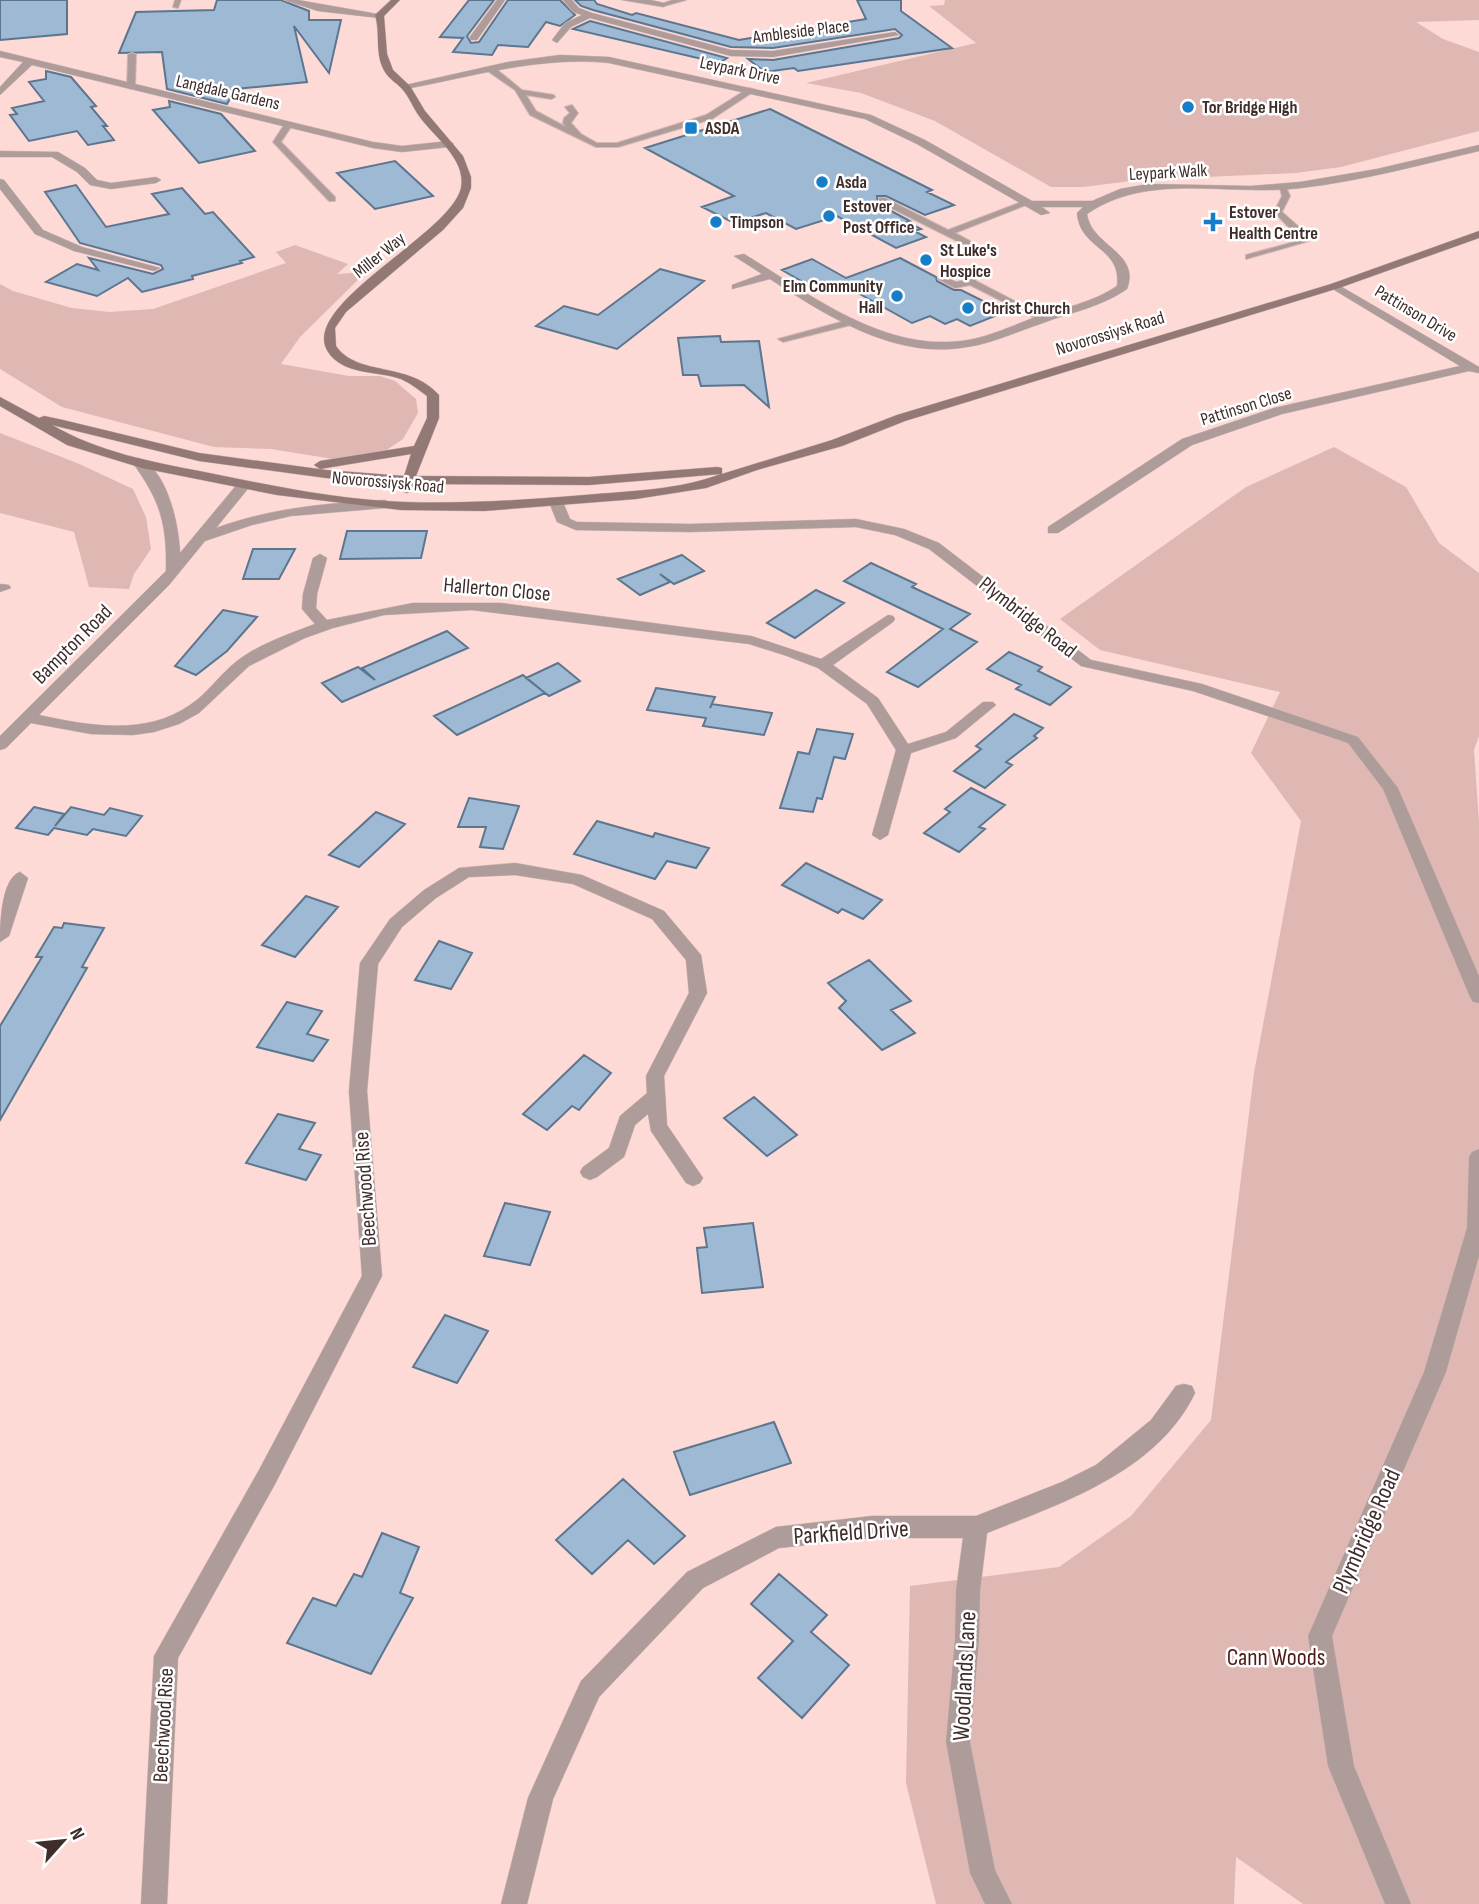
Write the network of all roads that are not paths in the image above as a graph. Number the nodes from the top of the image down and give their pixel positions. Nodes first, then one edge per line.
1 (288, 0) edge
2 (396, 0) edge
3 (501, 0) edge
4 (567, 0) edge
5 (626, 0) edge
6 (682, 0) edge
7 (664, 4) joint
8 (380, 15) junction
9 (589, 15) junction
10 (895, 35) dead end
11 (474, 38) dead end
12 (557, 40) dead end
13 (0, 54) edge
14 (132, 55) dead end
15 (29, 62) junction
16 (492, 70) junction
17 (406, 86) junction
18 (131, 87) junction
19 (752, 90) junction
20 (0, 92) edge
21 (520, 92) junction
22 (551, 97) dead end
23 (569, 107) dead end
24 (289, 124) junction
25 (578, 135) junction
26 (449, 144) junction
27 (1479, 148) edge
28 (0, 154) edge
29 (156, 180) dead end
30 (0, 182) edge
31 (1282, 187) junction
32 (332, 199) dead end
33 (882, 200) dead end
34 (1027, 203) junction
35 (1092, 204) junction
36 (1045, 213) dead end
37 (948, 233) junction
38 (1479, 234) edge
39 (967, 243) dead end
40 (740, 256) dead end
41 (1249, 257) dead end
42 (154, 268) dead end
43 (771, 275) junction
44 (971, 282) dead end
45 (1335, 286) junction
46 (736, 287) dead end
47 (1044, 319) junction
48 (852, 322) junction
49 (783, 339) dead end
50 (1475, 369) edge
51 (0, 401) edge
52 (30, 416) junction
53 (419, 449) junction
54 (138, 463) junction
55 (262, 465) junction
56 (752, 467) junction
57 (293, 468) junction
58 (408, 481) junction
59 (244, 485) junction
60 (556, 502) junction
61 (395, 505) junction
62 (1053, 530) dead end
63 (197, 539) junction
64 (320, 558) dead end
65 (173, 571) junction
66 (888, 619) dead end
67 (324, 626) junction
68 (823, 665) junction
69 (988, 705) dead end
70 (28, 717) junction
71 (0, 746) edge
72 (904, 750) junction
73 (880, 835) dead end
74 (20, 878) dead end
75 (0, 936) edge
76 (1479, 997) edge
77 (656, 1096) junction
78 (1479, 1157) edge
79 (590, 1172) dead end
80 (693, 1178) dead end
81 (1184, 1393) dead end
82 (976, 1527) junction
83 (154, 1904) edge
84 (514, 1904) edge
85 (999, 1904) edge
86 (1398, 1904) edge

1 - 8 street
2 - 8 main road
3 - 11 street
4 - 9 street, Ambleside Place
5 - 7 street
6 - 7 lane
8 - 17 main road, Miller Way
9 - 10 street, Ambleside Place
9 - 12 street
13 - 15 street, Langdale Gardens
14 - 18 lane
15 - 18 street, Langdale Gardens
15 - 20 street
16 - 17 street, Leypark Drive
16 - 19 street, Leypark Drive
16 - 21 lane
17 - 26 main road, Miller Way
18 - 24 street, Langdale Gardens
19 - 25 lane
19 - 34 street, Leypark Drive
21 - 22 lane
21 - 25 lane
23 - 25 lane
24 - 26 street, Langdale Gardens
24 - 32 lane
26 - 53 main road, Miller Way
27 - 31 street, Leypark Walk
28 - 29 street
30 - 42 street
31 - 35 street, Leypark Walk
31 - 41 lane
33 - 37 lane
34 - 35 street
34 - 36 street, Leypark Drive
34 - 37 lane
35 - 47 street
37 - 39 lane
38 - 45 main road, Novorossiysk Road
40 - 43 street
43 - 46 street
43 - 48 street
44 - 47 lane
45 - 50 street, Pattinson Drive
45 - 56 main road, Novorossiysk Road
47 - 48 street
48 - 49 lane
50 - 62 street, Pattinson Close
51 - 52 main road, Novorossiysk Road
52 - 54 main road, Novorossiysk Road
52 - 55 main road, Novorossiysk Road
53 - 57 main road
53 - 58 main road, Miller Way
54 - 59 main road, Novorossiysk Road
54 - 65 street
55 - 57 main road, Novorossiysk Road
55 - 59 main road
56 - 58 main road, Novorossiysk Road
56 - 60 main road, Novorossiysk Road
57 - 58 main road, Novorossiysk Road
58 - 61 main road, Miller Way
59 - 61 main road, Novorossiysk Road
59 - 63 street, Bampton Road
60 - 61 main road, Novorossiysk Road
60 - 76 street, Plymbridge Road
61 - 63 street
63 - 65 street, Bampton Road
64 - 67 street
65 - 70 street, Bampton Road
66 - 68 street
67 - 68 street, Hallerton Close
67 - 70 street, Hallerton Close
68 - 72 street, Hallerton Close
69 - 72 street
70 - 71 street, Bampton Road
72 - 73 street
74 - 75 street
77 - 79 street
77 - 80 street, Beechwood Rise
77 - 83 street, Beechwood Rise
78 - 86 street, Plymbridge Road
81 - 82 street, Parkfield Drive
82 - 84 street, Parkfield Drive
82 - 85 street, Woodlands Lane

